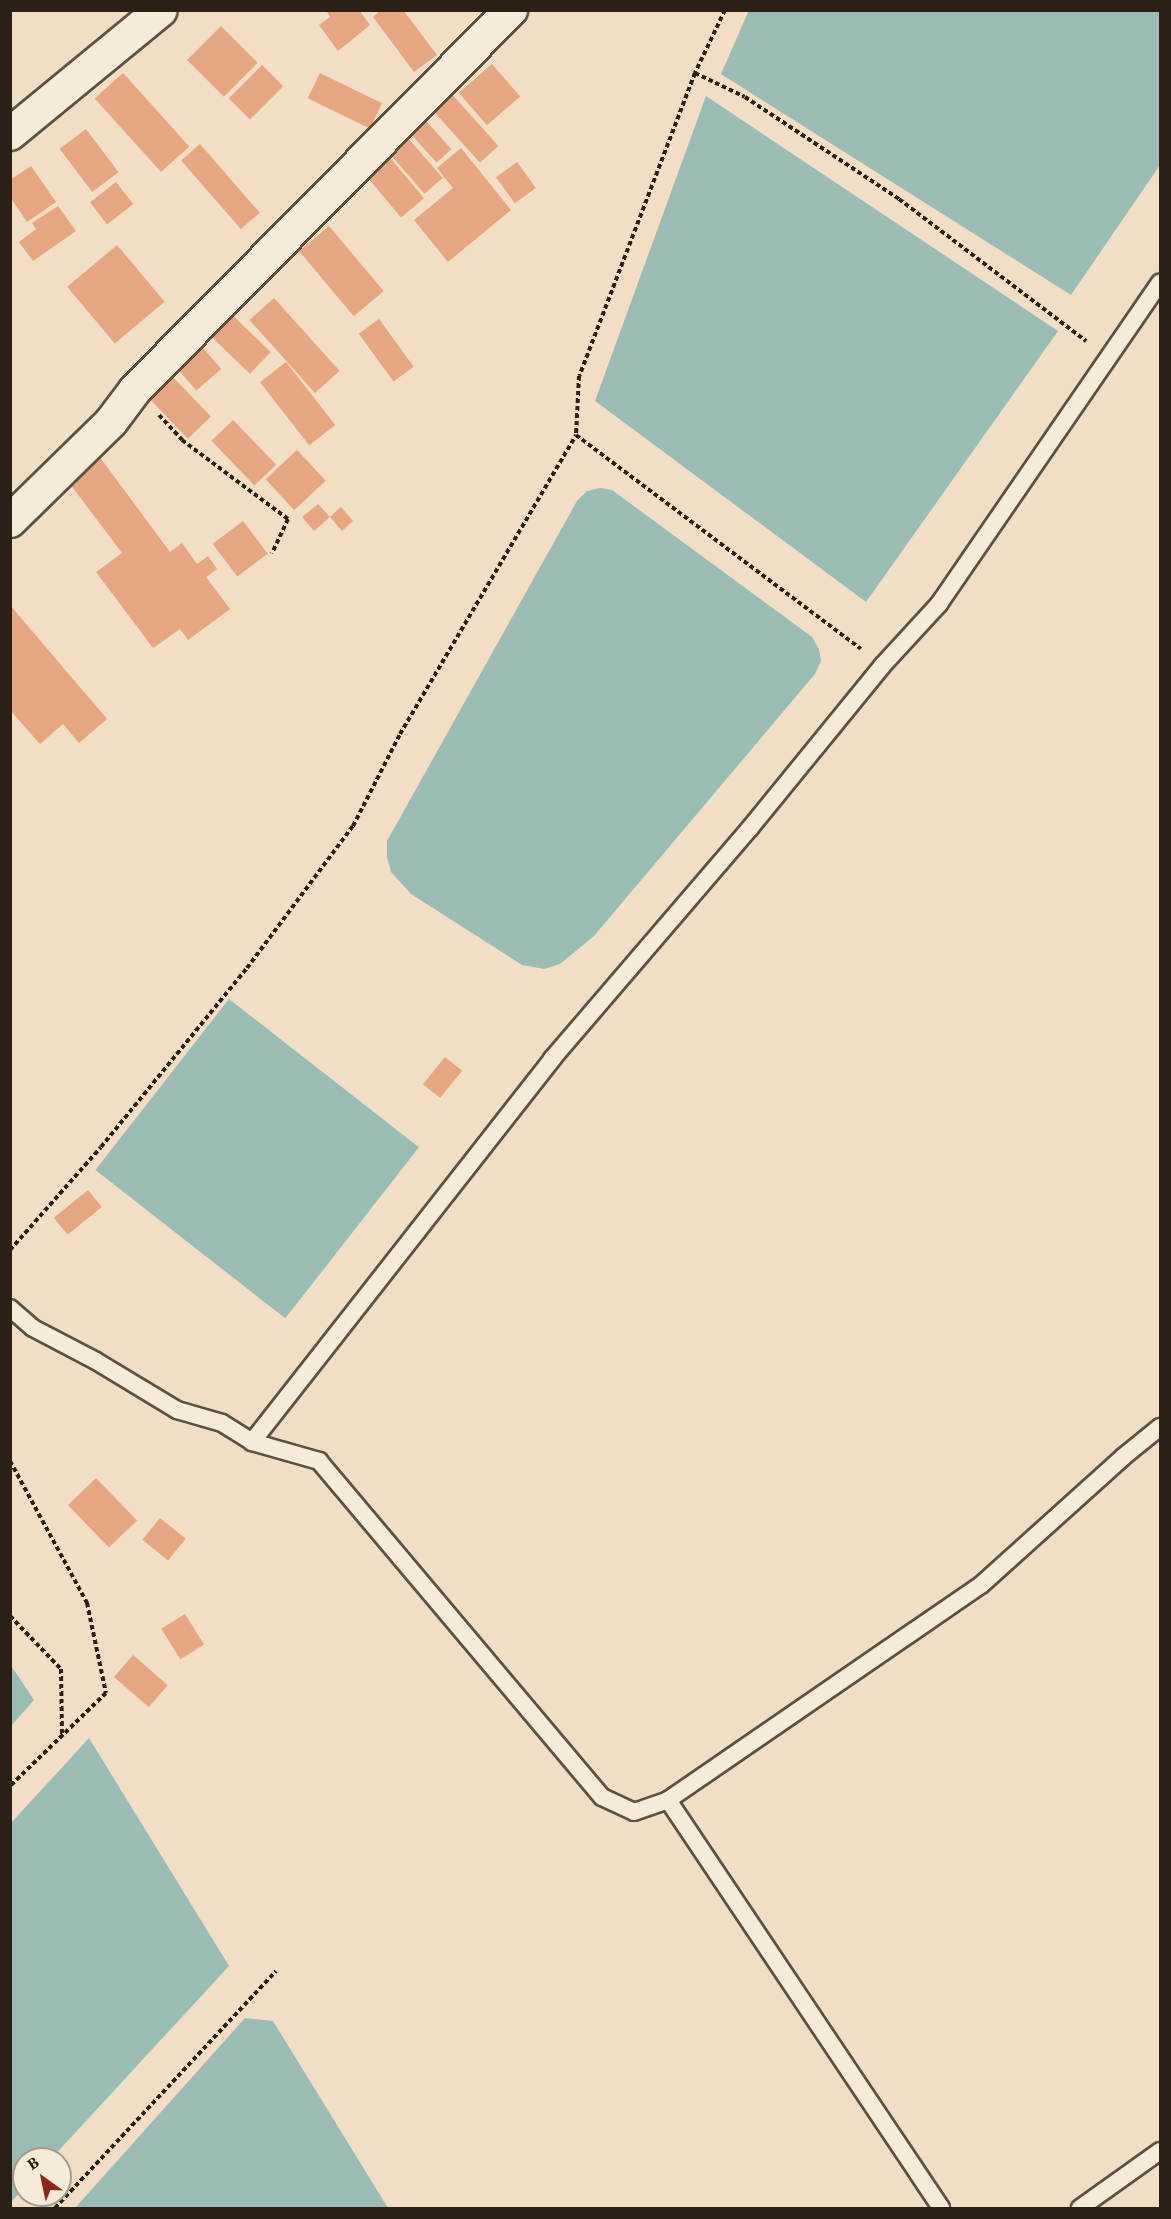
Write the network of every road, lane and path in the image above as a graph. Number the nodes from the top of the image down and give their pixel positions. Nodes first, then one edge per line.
1 (161, 10) edge
2 (725, 10) edge
3 (510, 11) edge
4 (695, 73) junction
5 (10, 134) edge
6 (1161, 284) edge
7 (1108, 358) junction
8 (135, 390) junction
9 (576, 435) junction
10 (10, 521) edge
11 (272, 552) dead end
12 (882, 666) junction
13 (10, 1250) edge
14 (10, 1308) edge
15 (1161, 1427) edge
16 (252, 1442) junction
17 (10, 1461) edge
18 (10, 1616) edge
19 (62, 1735) junction
20 (10, 1786) edge
21 (668, 1800) junction
22 (276, 1971) dead end
23 (1161, 2151) edge
24 (55, 2208) edge
25 (941, 2208) edge
26 (1080, 2208) edge

1 - 5 street
2 - 4 path
3 - 8 street
4 - 7 path
4 - 9 path
6 - 7 lane
7 - 12 lane
8 - 10 street
8 - 11 path
9 - 12 path
9 - 13 path
12 - 16 lane
14 - 16 lane
15 - 21 lane
16 - 21 lane
17 - 19 path
18 - 19 path
19 - 20 path
21 - 25 lane
22 - 24 path
23 - 26 lane

